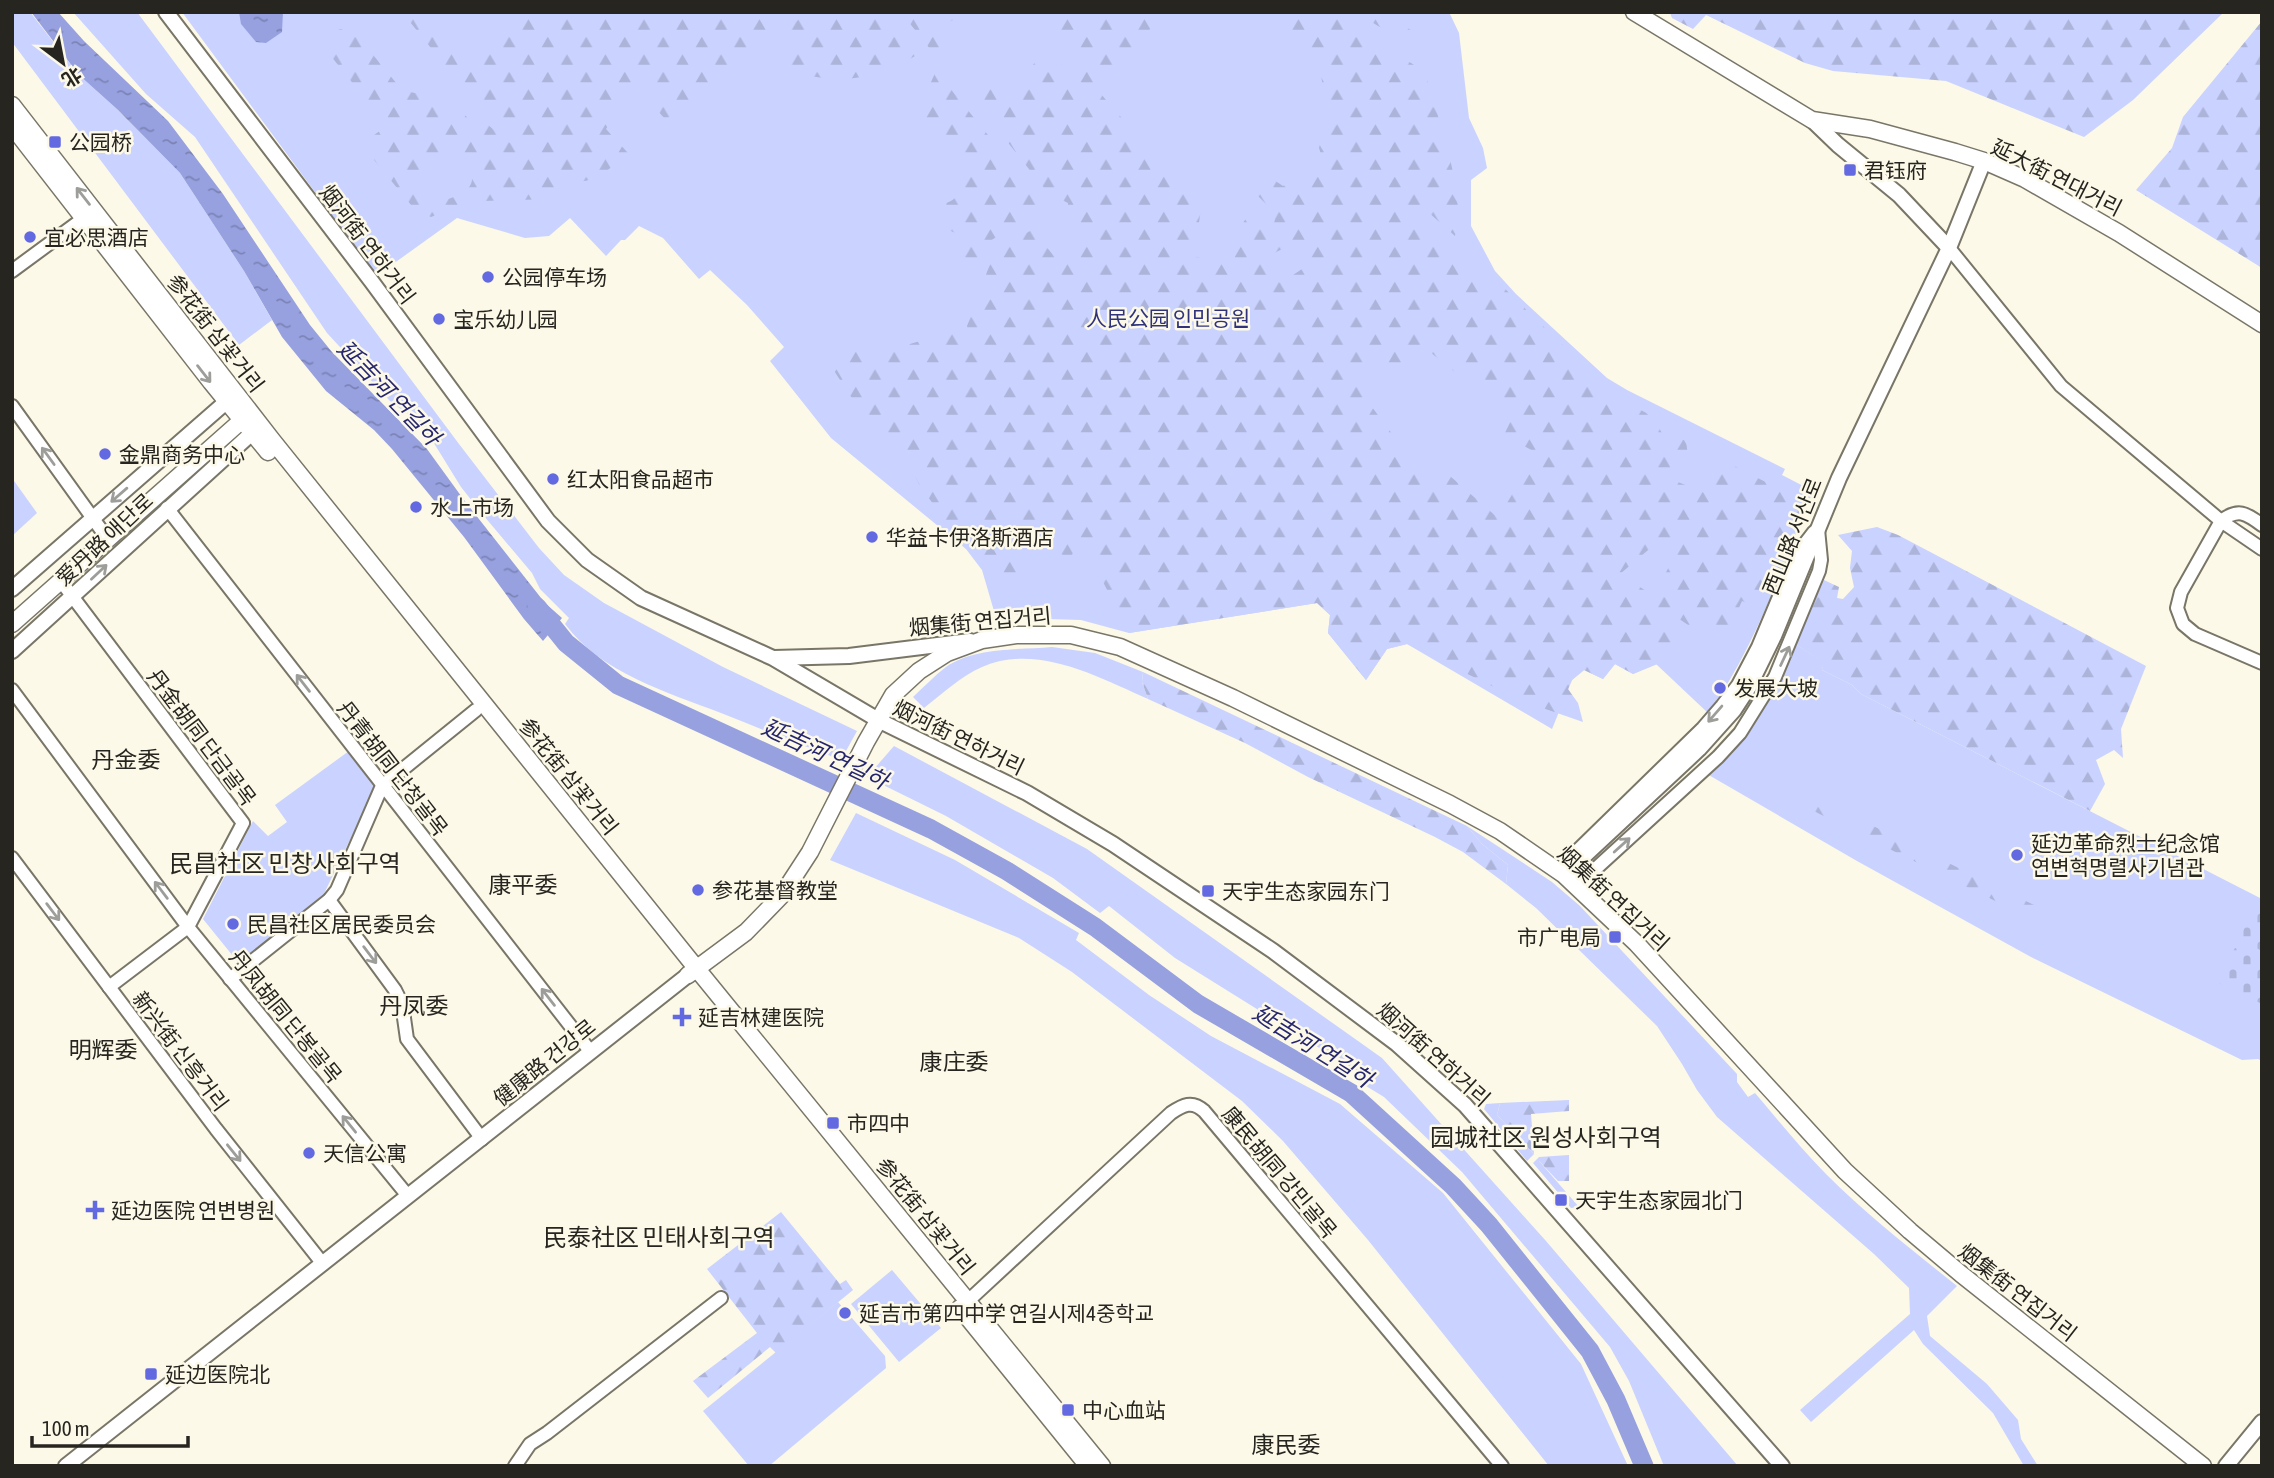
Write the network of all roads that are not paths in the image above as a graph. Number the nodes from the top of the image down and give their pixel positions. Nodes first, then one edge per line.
1 (166, 12) edge
2 (1634, 12) edge
3 (12, 105) edge
4 (1812, 120) junction
5 (12, 126) edge
6 (1984, 161) junction
7 (84, 218) junction
8 (1949, 248) junction
9 (12, 271) edge
10 (2262, 324) edge
11 (12, 406) edge
12 (242, 414) junction
13 (167, 508) junction
14 (92, 518) junction
15 (2221, 522) junction
16 (2262, 525) edge
17 (103, 531) junction
18 (2262, 549) edge
19 (61, 580) junction
20 (12, 589) edge
21 (73, 597) junction
22 (12, 610) edge
23 (12, 624) edge
24 (982, 640) junction
25 (12, 651) edge
26 (773, 658) junction
27 (2262, 663) edge
28 (12, 690) edge
29 (476, 710) junction
30 (880, 721) junction
31 (382, 786) junction
32 (12, 858) edge
33 (1564, 875) junction
34 (329, 900) junction
35 (188, 926) junction
36 (693, 972) junction
37 (230, 979) junction
38 (109, 987) junction
39 (590, 1051) junction
40 (482, 1139) junction
41 (408, 1196) junction
42 (323, 1264) junction
43 (721, 1298) dead end
44 (968, 1301) junction
45 (2262, 1422) edge
46 (66, 1466) edge
47 (514, 1466) edge
48 (1088, 1466) edge
49 (1102, 1466) edge
50 (1502, 1466) edge
51 (1782, 1466) edge
52 (2203, 1466) edge
53 (2226, 1466) edge

1 - 26 street, 烟河街 연하거리
2 - 4 main road, 延大街 연대거리
12 -> 3 main road, 参花街 삼꽃거리
4 - 6 main road, 延大街 연대거리
4 - 8 street, 延大街 연대거리
5 - 7 main road, 参花街 삼꽃거리
6 - 8 street, 西山路 서산로
6 - 10 main road, 延大街 연대거리
7 - 9 street
7 -> 12 main road, 参花街 삼꽃거리
8 - 15 street
8 - 33 street, 西山路 서산로
14 -> 11 street
12 - 13 street, 爱丹路 애단로
12 -> 14 street, 爱丹路 애단로
12 - 17 main road, 爱丹路 애단로
12 - 19 main road, 爱丹路 애단로
12 - 29 main road, 参花街 삼꽃거리
12 - 36 main road, 参花街 삼꽃거리
21 -> 13 street, 爱丹路 애단로
31 -> 13 street, 丹青胡同 단청골목
14 - 17 street
14 - 20 street, 爱丹路 애단로
15 - 16 street
15 - 18 street
15 - 27 street
17 - 22 main road, 爱丹路 애단로
19 - 21 street, 丹金胡同 단금골목
19 - 23 main road, 爱丹路 애단로
21 - 25 street, 爱丹路 애단로
21 - 35 street, 丹金胡同 단금골목
24 - 26 street, 烟集街 연집거리
24 - 30 main road, 健康路 건강로
24 - 33 main road, 烟集街 연집거리
26 - 30 street, 烟河街 연하거리
35 -> 28 street, 丹凤胡同 단봉골목
29 - 31 street
29 - 36 main road, 参花街 삼꽃거리
30 - 36 main road, 健康路 건강로
30 - 51 street, 烟河街 연하거리
31 - 34 street
39 -> 31 street, 丹青胡同 단청골목
32 -> 38 street, 新兴街 신흥거리
33 - 52 main road, 烟集街 연집거리
34 - 37 street
34 -> 40 street
35 - 37 street, 丹凤胡同 단봉골목
35 - 38 street
36 - 39 street, 健康路 건강로
36 - 44 main road, 参花街 삼꽃거리
36 - 48 main road, 参花街 삼꽃거리
41 -> 37 street, 丹凤胡同 단봉골목
38 -> 42 street, 新兴街 신흥거리
39 - 40 street, 健康路 건강로
40 - 41 street, 健康路 건강로
41 - 42 street, 健康路 건강로
42 - 46 street, 健康路 건강로
43 - 47 street
44 - 49 main road, 参花街 삼꽃거리
44 - 50 street, 康民胡同 강민골목
45 - 53 street

